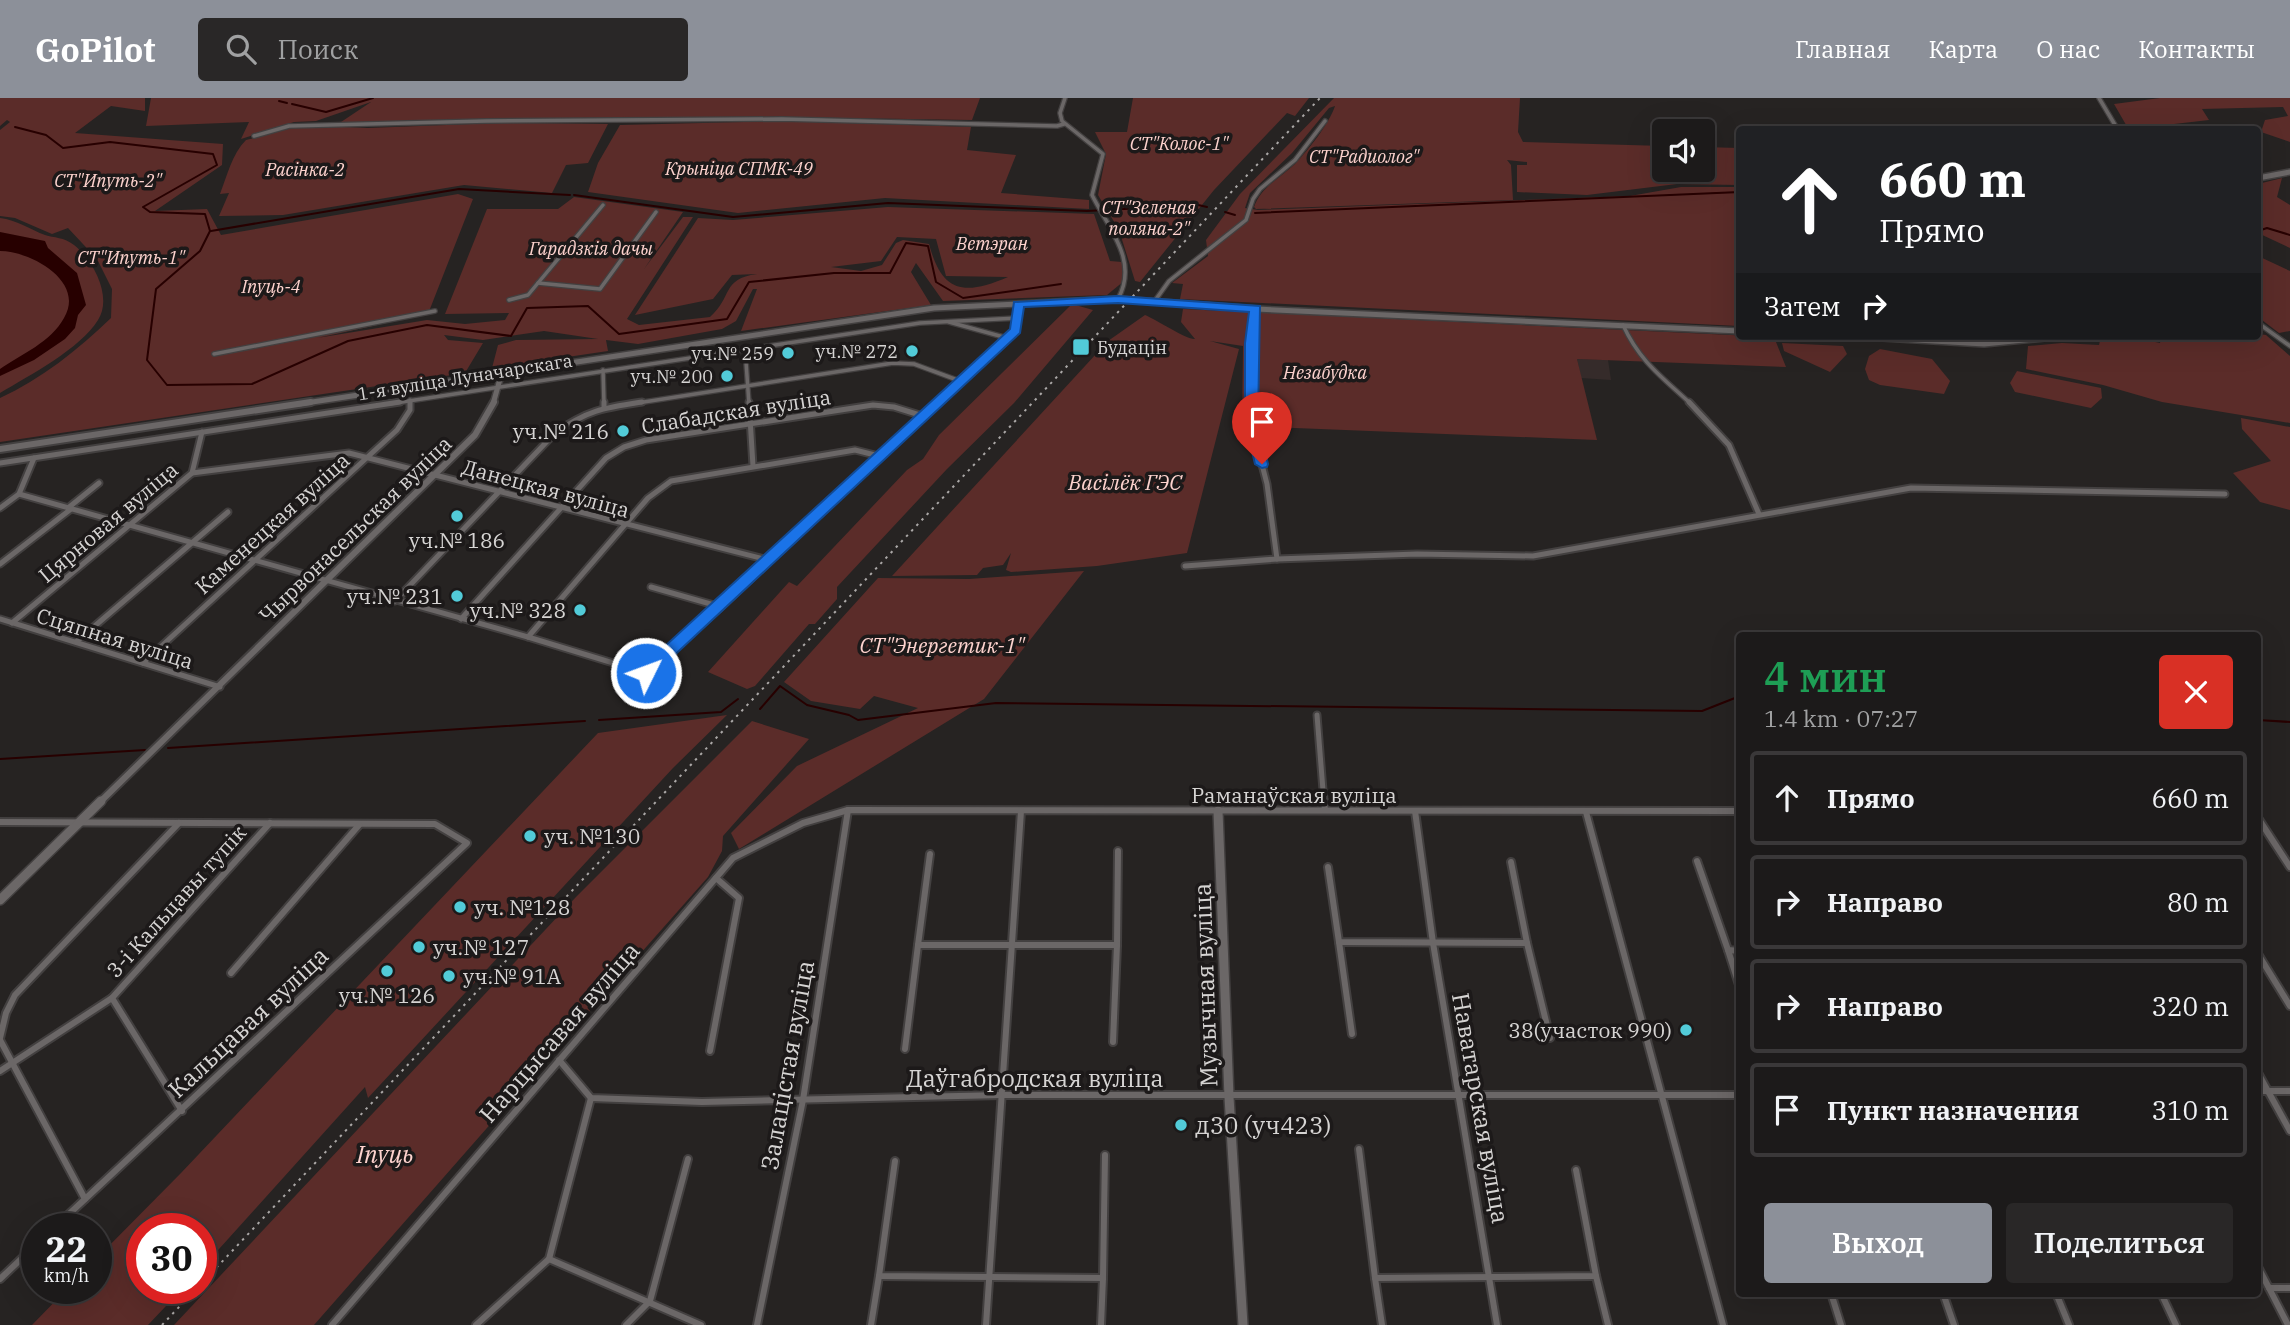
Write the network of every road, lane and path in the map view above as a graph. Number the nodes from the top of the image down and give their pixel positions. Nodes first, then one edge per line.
1 (1065, 98) edge
2 (2099, 98) edge
3 (1325, 121) dead end
4 (1064, 124) junction
5 (2116, 126) edge
6 (254, 136) dead end
7 (2290, 172) edge
8 (2261, 177) edge
9 (603, 205) dead end
10 (656, 212) dead end
11 (538, 282) junction
12 (1118, 299) junction
13 (509, 300) dead end
14 (1154, 302) junction
15 (1018, 304) junction
16 (1255, 309) junction
17 (435, 311) dead end
18 (1018, 318) junction
19 (935, 321) junction
20 (1623, 325) junction
21 (2261, 325) edge
22 (1736, 331) edge
23 (1007, 338) junction
24 (1944, 340) edge
25 (2040, 340) edge
26 (2290, 346) edge
27 (745, 348) junction
28 (214, 354) dead end
29 (603, 370) junction
30 (502, 372) junction
31 (961, 381) junction
32 (746, 386) junction
33 (500, 387) junction
34 (410, 400) junction
35 (604, 408) junction
36 (923, 416) junction
37 (750, 425) junction
38 (202, 432) junction
39 (0, 449) edge
40 (879, 456) junction
41 (34, 458) junction
42 (366, 458) junction
43 (0, 463) edge
44 (753, 466) junction
45 (192, 473) junction
46 (435, 476) junction
47 (99, 483) dead end
48 (499, 492) junction
49 (19, 494) junction
50 (2225, 494) dead end
51 (0, 508) edge
52 (560, 508) junction
53 (69, 509) junction
54 (228, 512) dead end
55 (1759, 514) junction
56 (625, 525) junction
57 (130, 526) junction
58 (191, 542) junction
59 (1277, 559) junction
60 (768, 560) junction
61 (253, 561) junction
62 (0, 564) edge
63 (1185, 566) dead end
64 (326, 582) junction
65 (651, 587) dead end
66 (395, 601) junction
67 (720, 607) junction
68 (0, 619) edge
69 (461, 619) junction
70 (12, 623) junction
71 (528, 637) junction
72 (76, 642) junction
73 (143, 663) junction
74 (220, 687) junction
75 (1317, 715) dead end
76 (848, 810) junction
77 (1325, 810) junction
78 (1021, 811) junction
79 (1218, 811) junction
80 (1415, 811) junction
81 (1736, 811) edge
82 (1586, 812) junction
83 (0, 822) edge
84 (80, 822) junction
85 (179, 823) junction
86 (270, 823) junction
87 (2261, 823) edge
88 (359, 825) junction
89 (1118, 851) dead end
90 (930, 853) dead end
91 (1697, 861) dead end
92 (1511, 862) dead end
93 (1328, 867) dead end
94 (2290, 867) edge
95 (716, 878) junction
96 (0, 900) edge
97 (1339, 942) junction
98 (1433, 943) junction
99 (1527, 943) junction
100 (1013, 944) junction
101 (918, 945) junction
102 (1116, 945) junction
103 (1728, 950) junction
104 (1736, 951) edge
105 (2261, 959) edge
106 (231, 973) dead end
107 (1736, 975) edge
108 (111, 998) junction
109 (2290, 1006) edge
110 (1352, 1034) dead end
111 (1550, 1038) dead end
112 (0, 1039) edge
113 (1113, 1042) dead end
114 (905, 1049) dead end
115 (710, 1051) dead end
116 (559, 1060) junction
117 (11, 1063) junction
118 (0, 1071) edge
119 (2261, 1079) edge
120 (2261, 1091) edge
121 (2267, 1091) junction
122 (2290, 1091) edge
123 (1460, 1093) junction
124 (1002, 1095) junction
125 (1662, 1095) junction
126 (1736, 1095) edge
127 (1229, 1097) junction
128 (591, 1098) junction
129 (803, 1100) junction
130 (181, 1111) junction
131 (2290, 1131) edge
132 (1359, 1149) dead end
133 (1105, 1155) dead end
134 (688, 1158) dead end
135 (895, 1161) dead end
136 (1576, 1170) dead end
137 (85, 1199) junction
138 (70, 1213) edge
139 (21, 1259) edge
140 (550, 1259) junction
141 (2261, 1273) edge
142 (879, 1276) junction
143 (1596, 1276) junction
144 (1103, 1278) junction
145 (1375, 1278) junction
146 (0, 1279) edge
147 (990, 1279) junction
148 (1490, 1279) junction
149 (2269, 1288) junction
150 (2290, 1288) edge
151 (1832, 1297) edge
152 (1944, 1297) edge
153 (2058, 1297) edge
154 (2163, 1297) edge
155 (650, 1301) junction
156 (332, 1325) edge
157 (476, 1325) edge
158 (626, 1325) edge
159 (701, 1325) edge
160 (757, 1325) edge
161 (871, 1325) edge
162 (986, 1325) edge
163 (1101, 1325) edge
164 (1243, 1325) edge
165 (1382, 1325) edge
166 (1497, 1325) edge
167 (1608, 1325) edge
168 (1723, 1325) edge
169 (1841, 1325) edge
170 (1954, 1325) edge
171 (2069, 1325) edge
172 (2176, 1325) edge
173 (2288, 1325) edge

1 - 4 street
2 - 5 street
3 - 14 street
4 - 6 street
4 - 12 street
7 - 8 street
9 - 11 street
10 - 11 street
11 - 13 street
12 - 14 street
12 - 15 street
14 - 16 street
15 - 18 street
15 - 30 street
16 - 20 street
16 - 59 street
17 - 28 street
18 - 19 street
18 - 23 street
19 - 23 street
19 - 27 street, 1-я вуліца Луначарскага
20 - 22 street
20 - 55 street
21 - 26 street
23 - 31 street
24 - 25 street
27 - 29 street, 1-я вуліца Луначарскага
27 - 32 street
29 - 33 street, 1-я вуліца Луначарскага
29 - 35 street
30 - 33 street, Чырвонасельская вуліца
30 - 39 street
31 - 32 street
31 - 36 street
32 - 35 street
32 - 37 street
33 - 34 street, 1-я вуліца Луначарскага
33 - 46 street, Чырвонасельская вуліца
34 - 38 street, 1-я вуліца Луначарскага
34 - 42 street, Каменецкая вуліца
35 - 48 street
36 - 37 street, Слабадская вуліца
36 - 40 street
37 - 44 street
37 - 52 street, Слабадская вуліца
38 - 41 street, 1-я вуліца Луначарскага
38 - 45 street, Цярновая вуліца
40 - 44 street
40 - 60 street
41 - 43 street, 1-я вуліца Луначарскага
41 - 49 street
42 - 45 street, Данецкая вуліца
42 - 46 street, Данецкая вуліца
42 - 61 street, Каменецкая вуліца
44 - 56 street
45 - 57 street, Цярновая вуліца
46 - 48 street, Данецкая вуліца
46 - 64 street, Чырвонасельская вуліца
47 - 53 street
48 - 52 street, Данецкая вуліца
48 - 66 street
49 - 51 street
49 - 53 street
50 - 55 street
52 - 56 street, Данецкая вуліца
52 - 69 street, Слабадская вуліца
53 - 57 street
53 - 62 street
54 - 58 street
55 - 59 street
56 - 60 street, Данецкая вуліца
56 - 71 street
57 - 58 street
57 - 70 street, Цярновая вуліца
58 - 61 street
58 - 72 street
59 - 63 street
60 - 67 street
61 - 64 street
61 - 73 street, Каменецкая вуліца
64 - 66 street
64 - 74 street, Чырвонасельская вуліца
65 - 67 street
66 - 69 street
67 - 71 street
68 - 70 street, Сцяпная вуліца
69 - 71 street
70 - 72 street, Сцяпная вуліца
72 - 73 street, Сцяпная вуліца
73 - 74 street, Сцяпная вуліца
74 - 84 street, Чырвонасельская вуліца
75 - 77 street
76 - 78 street, Раманаўская вуліца
76 - 95 street, Нарцысавая вуліца
76 - 129 street, Залацістая вуліца
77 - 79 street, Раманаўская вуліца
77 - 80 street, Раманаўская вуліца
78 - 79 street, Раманаўская вуліца
78 - 100 street
79 - 127 street, Музычная вуліца
80 - 82 street, Раманаўская вуліца
80 - 98 street, Наватарская вуліца
81 - 82 street, Раманаўская вуліца
82 - 125 street
83 - 84 street
84 - 85 street
84 - 96 street
85 - 86 street
85 - 112 street
86 - 88 street
86 - 108 street, 3-і Кальцавы тупік
87 - 94 street
88 - 106 street
88 - 130 street, Кальцавая вуліца
89 - 102 street
90 - 101 street
91 - 103 street
92 - 99 street
93 - 97 street
95 - 115 street
95 - 116 street, Нарцысавая вуліца
97 - 98 street
97 - 110 street
98 - 99 street
98 - 123 street, Наватарская вуліца
99 - 111 street
100 - 101 street
100 - 102 street
100 - 124 street
101 - 114 street
102 - 113 street
103 - 104 street
103 - 107 street
105 - 109 street
108 - 117 street
108 - 130 street, 3-і Кальцавы тупік
112 - 117 street
116 - 128 street
116 - 156 street, Нарцысавая вуліца
117 - 118 street
117 - 137 street
119 - 121 street
120 - 121 street
121 - 122 street
121 - 131 street
123 - 125 street, Даўгабродская вуліца
123 - 127 street, Даўгабродская вуліца
123 - 148 street, Наватарская вуліца
124 - 127 street, Даўгабродская вуліца
124 - 129 street, Даўгабродская вуліца
124 - 147 street
125 - 126 street, Даўгабродская вуліца
125 - 168 street
127 - 164 street, Музычная вуліца
128 - 129 street, Даўгабродская вуліца
128 - 140 street
129 - 160 street, Залацістая вуліца
130 - 137 street, Кальцавая вуліца
132 - 145 street
133 - 144 street
134 - 155 street
135 - 142 street
136 - 143 street
137 - 138 street, Кальцавая вуліца
139 - 146 street
140 - 155 street
140 - 157 street
141 - 149 street
142 - 147 street
142 - 161 street
143 - 148 street
143 - 167 street
144 - 147 street
144 - 163 street
145 - 148 street
145 - 165 street
147 - 162 street
148 - 166 street, Наватарская вуліца
149 - 150 street
149 - 173 street
151 - 169 street
152 - 170 street
153 - 171 street
154 - 172 street
155 - 158 street
155 - 159 street

